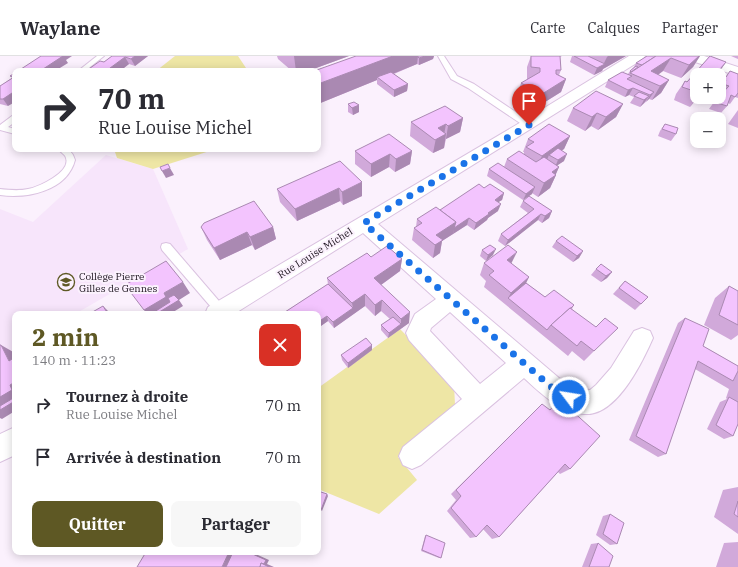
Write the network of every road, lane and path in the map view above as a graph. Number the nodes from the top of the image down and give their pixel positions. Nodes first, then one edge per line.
1 (101, 56) edge
2 (441, 56) edge
3 (638, 56) edge
4 (691, 56) edge
5 (85, 68) edge
6 (738, 72) edge
7 (12, 120) edge
8 (529, 125) junction
9 (1, 127) edge
10 (12, 131) edge
11 (66, 152) edge
12 (0, 192) edge
13 (364, 223) junction
14 (166, 247) dead end
15 (451, 298) junction
16 (217, 311) edge
17 (222, 311) edge
18 (642, 338) dead end
19 (524, 362) junction
20 (478, 400) junction
21 (12, 442) edge
22 (0, 449) edge
23 (412, 456) dead end

1 - 5 lane
2 - 8 lane
3 - 8 street, Rue Louise Michel
4 - 6 street
7 - 9 lane
8 - 13 street, Rue Louise Michel
9 - 10 lane
11 - 12 lane
13 - 15 street
13 - 17 street, Rue Louise Michel
14 - 16 lane
15 - 19 street
15 - 20 street
18 - 19 street
19 - 20 street
20 - 23 street
21 - 22 street

